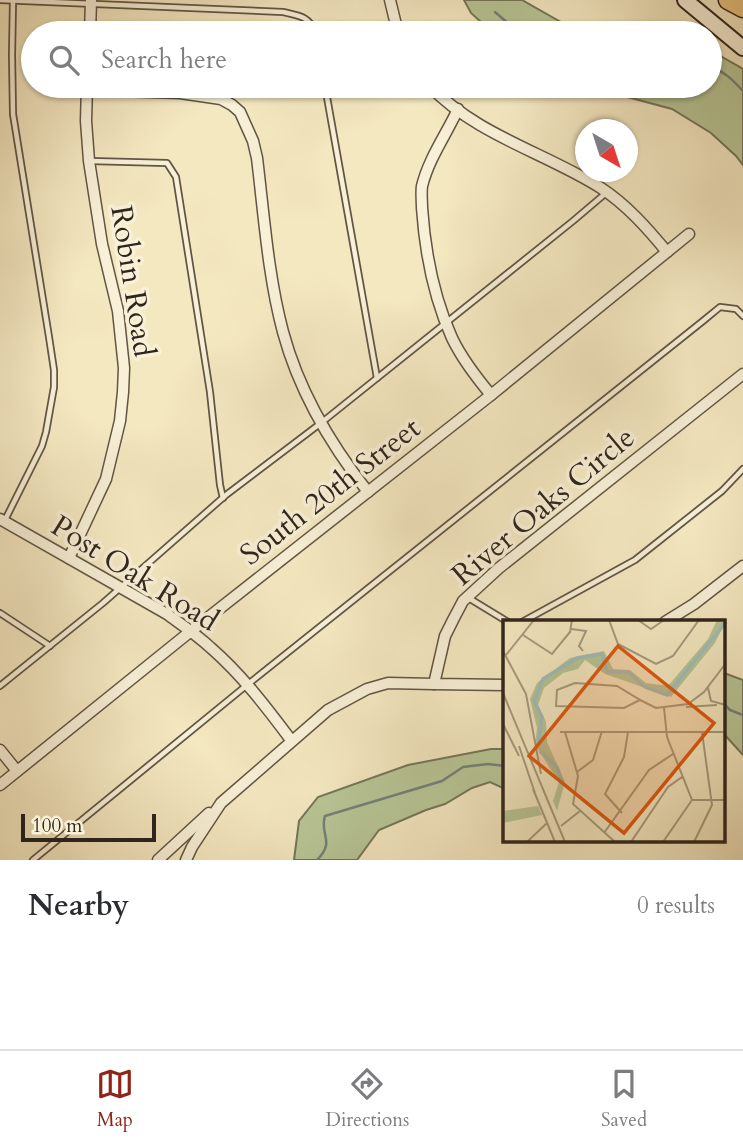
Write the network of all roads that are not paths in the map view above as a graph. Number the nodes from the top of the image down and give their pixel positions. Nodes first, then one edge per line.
1 (0, 0) edge
2 (390, 0) edge
3 (685, 0) edge
4 (728, 0) edge
5 (13, 1) edge
6 (91, 2) edge
7 (743, 8) edge
8 (90, 21) edge
9 (309, 21) edge
10 (395, 21) edge
11 (710, 21) edge
12 (722, 31) edge
13 (743, 48) edge
14 (87, 98) edge
15 (214, 98) edge
16 (328, 98) edge
17 (444, 98) edge
18 (458, 109) junction
19 (89, 161) junction
20 (607, 193) junction
21 (689, 234) dead end
22 (667, 252) junction
23 (743, 316) edge
24 (446, 323) junction
25 (743, 374) edge
26 (377, 378) junction
27 (491, 396) junction
28 (321, 423) junction
29 (743, 469) edge
30 (368, 492) junction
31 (223, 498) junction
32 (2, 521) edge
33 (69, 558) junction
34 (743, 566) edge
35 (120, 588) junction
36 (467, 597) junction
37 (0, 613) edge
38 (505, 620) edge
39 (526, 620) edge
40 (668, 620) edge
41 (191, 631) junction
42 (50, 646) junction
43 (434, 684) junction
44 (247, 685) junction
45 (503, 685) edge
46 (0, 686) edge
47 (291, 740) junction
48 (0, 750) edge
49 (17, 771) junction
50 (0, 785) edge
51 (220, 803) junction
52 (33, 860) edge
53 (158, 860) edge
54 (186, 860) edge

1 - 5 lane
2 - 10 street
3 - 11 main road
4 - 7 highway
5 - 6 lane
5 - 32 lane
6 - 8 street
6 - 9 lane
12 - 13 main road
14 - 19 street, Robin Road
15 - 28 street
16 - 26 lane
17 - 18 street
18 - 20 street
18 - 24 street
19 - 31 lane
19 - 33 street, Robin Road
20 - 22 street
20 - 24 lane
21 - 22 street, South 20th Street
22 - 27 street, South 20th Street
23 - 44 lane
24 - 26 lane
24 - 27 street
25 - 36 street, River Oaks Circle
26 - 28 lane
27 - 30 street, South 20th Street
28 - 30 street
28 - 31 lane
29 - 39 lane
30 - 41 street, South 20th Street
31 - 35 lane
32 - 33 street, Post Oak Road
33 - 35 street, Post Oak Road
34 - 40 street
35 - 41 street, Post Oak Road
35 - 42 lane
36 - 38 lane
36 - 43 street, River Oaks Circle
37 - 42 lane
41 - 44 street, Post Oak Road
41 - 49 street, South 20th Street
42 - 46 lane
43 - 45 street
43 - 47 street
44 - 47 street, Post Oak Road
44 - 52 lane
47 - 51 street
48 - 49 street
49 - 50 street, South 20th Street
51 - 53 street
51 - 54 street

